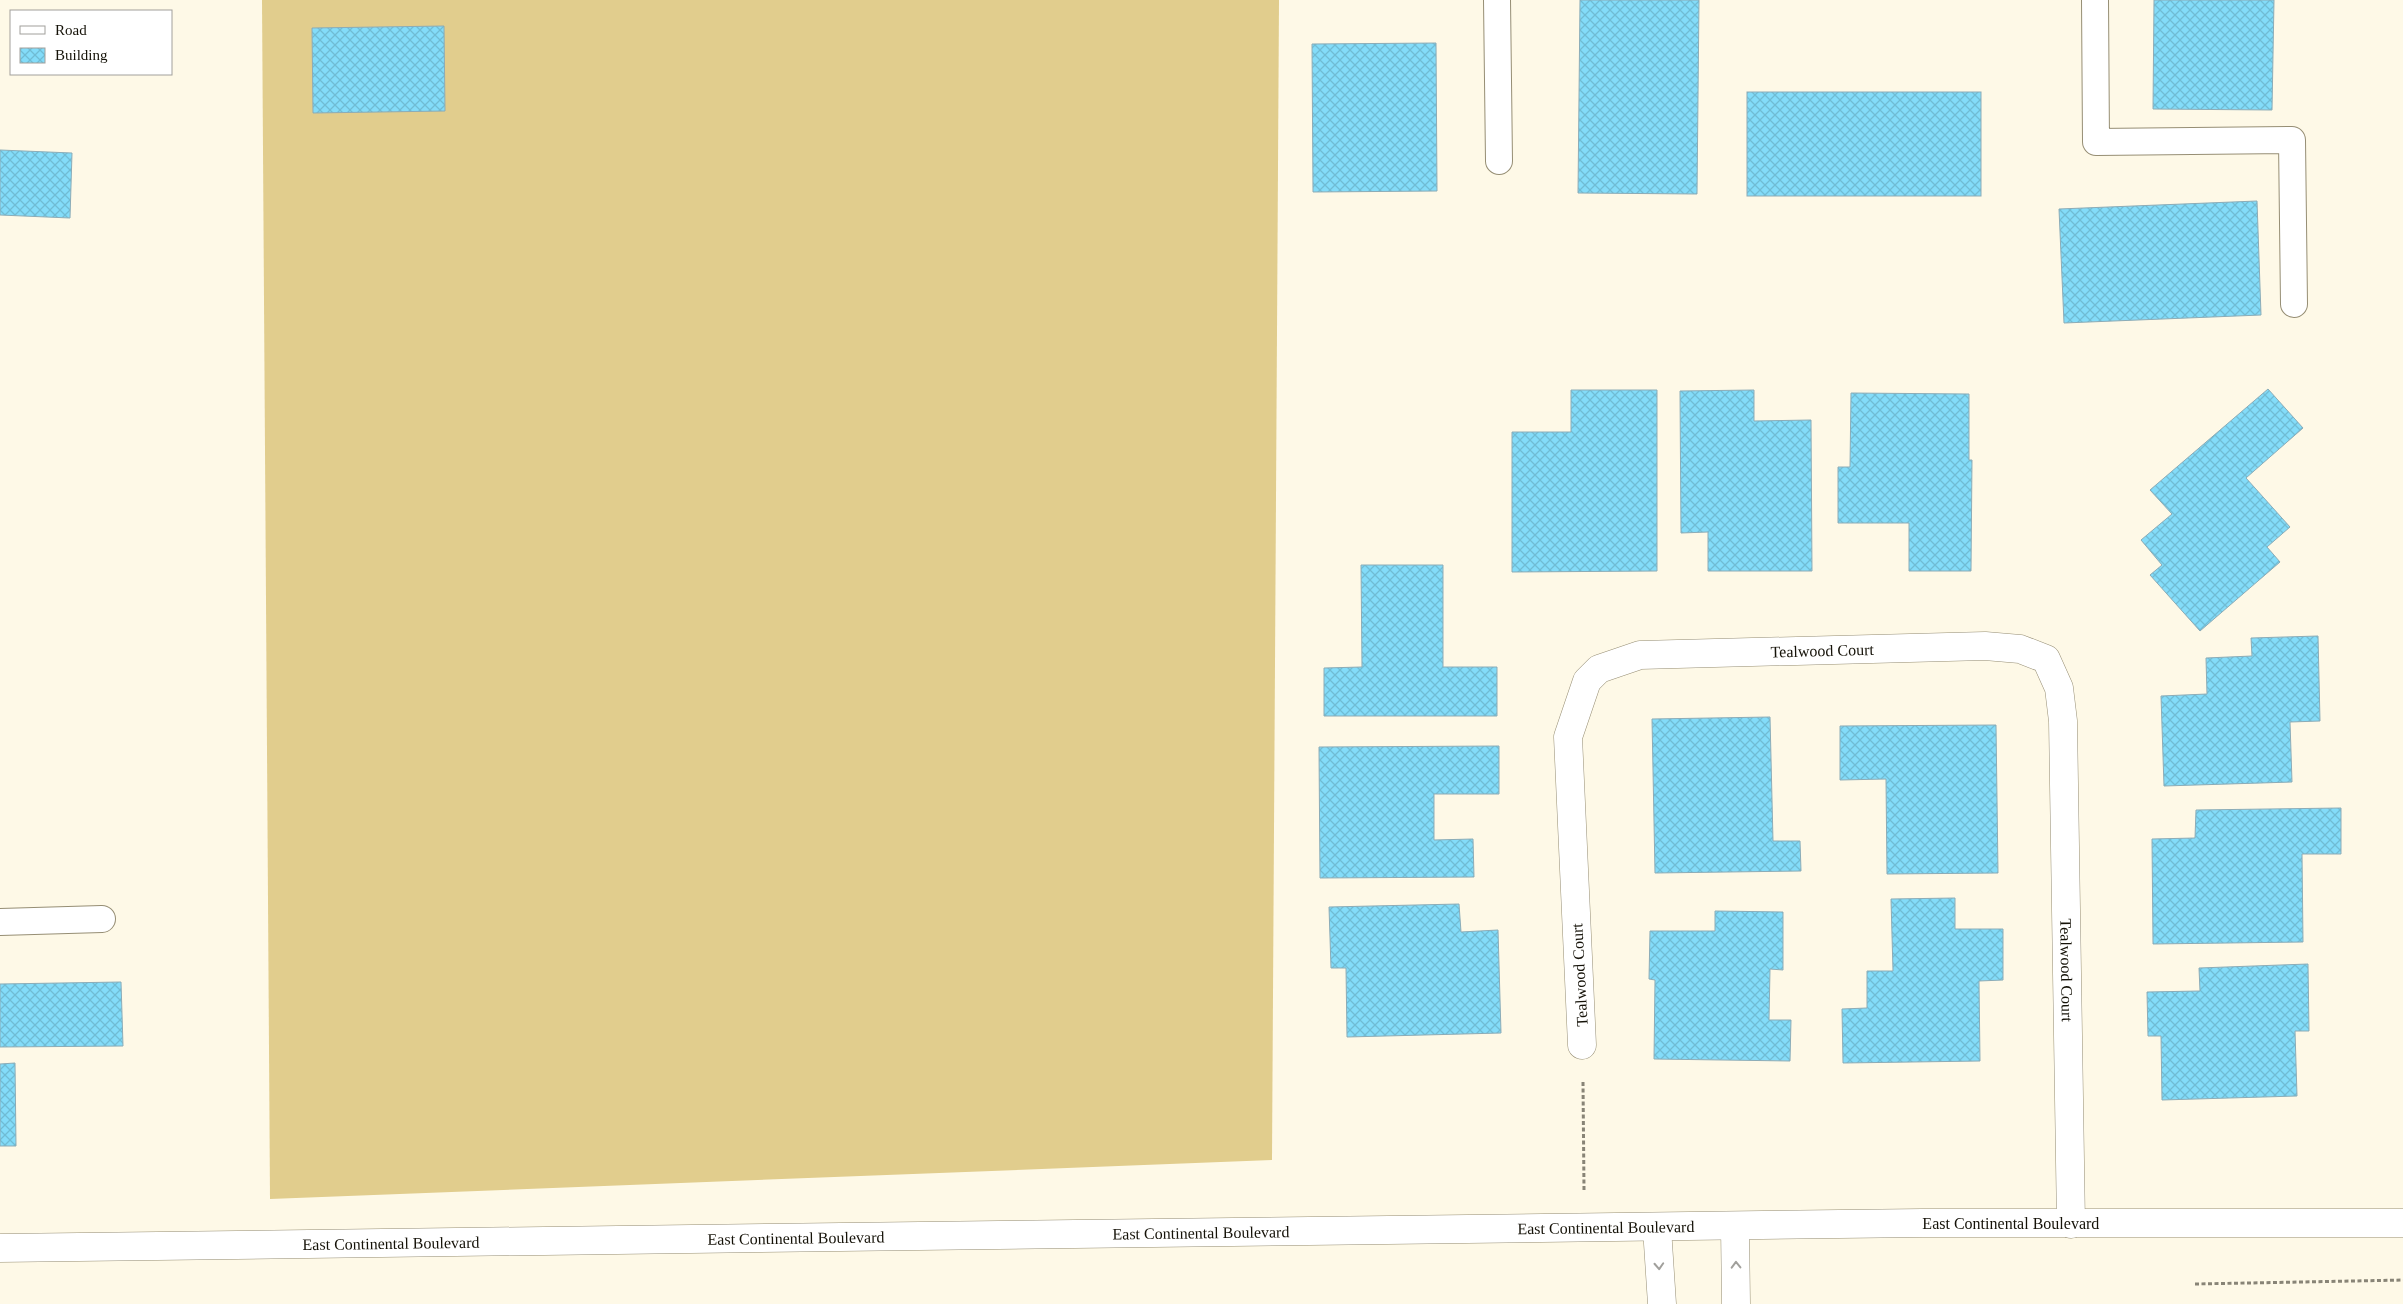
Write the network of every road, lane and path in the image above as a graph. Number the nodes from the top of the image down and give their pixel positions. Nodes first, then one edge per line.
1 (1496, 0) edge
2 (2095, 0) edge
3 (1499, 161) dead end
4 (2294, 304) dead end
5 (102, 919) dead end
6 (0, 922) edge
7 (1582, 1045) joint
8 (2403, 1223) edge
9 (2072, 1224) junction
10 (1736, 1226) junction
11 (1585, 1228) junction
12 (1657, 1228) junction
13 (0, 1248) edge
14 (2403, 1280) edge
15 (2195, 1284) dead end
16 (1662, 1304) edge
17 (1736, 1304) edge

1 - 3 lane
2 - 4 lane
5 - 6 lane
7 - 9 main road, Tealwood Court
7 - 11 path, Tealwood Court
8 - 9 main road, East Continental Boulevard
9 - 10 main road, East Continental Boulevard
10 - 12 main road, East Continental Boulevard
17 -> 10 main road
11 - 12 main road, East Continental Boulevard
11 - 13 main road, East Continental Boulevard
12 -> 16 main road
14 - 15 path

